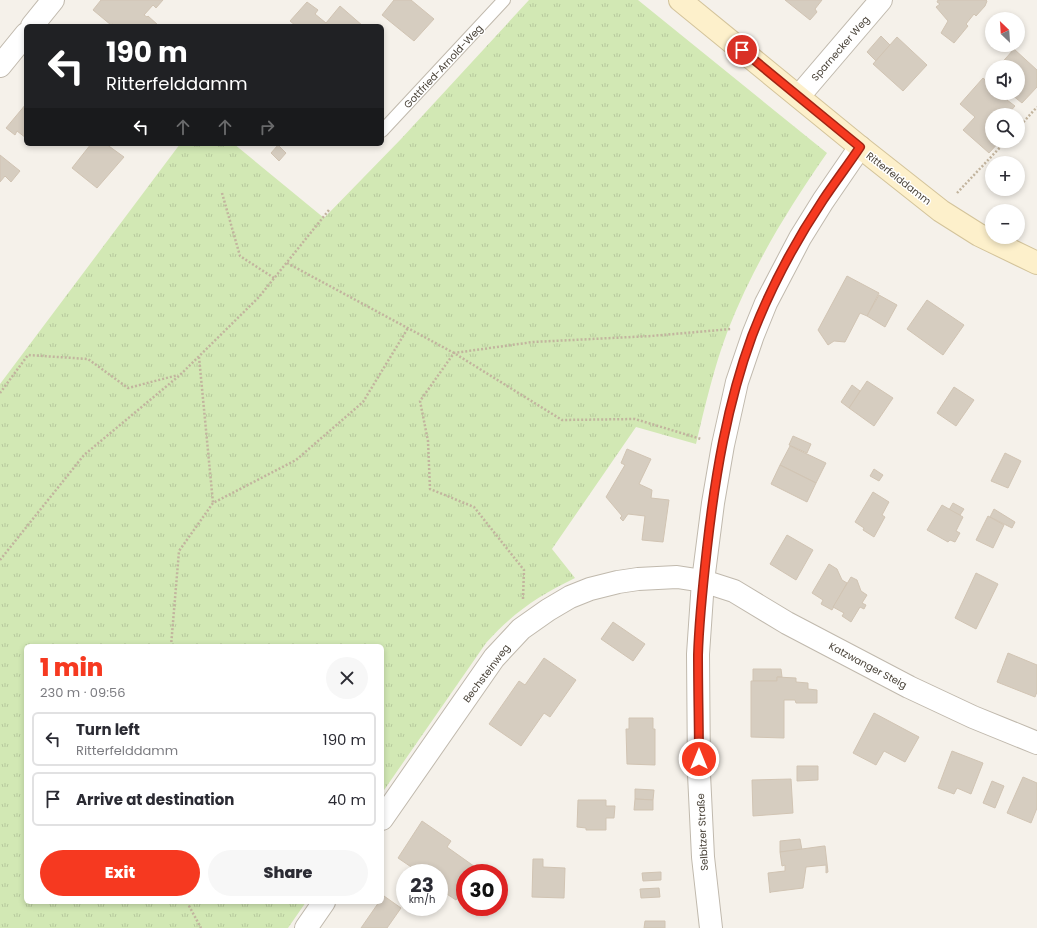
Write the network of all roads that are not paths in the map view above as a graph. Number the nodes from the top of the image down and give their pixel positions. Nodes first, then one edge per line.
1 (54, 0) edge
2 (504, 0) edge
3 (680, 0) edge
4 (881, 0) edge
5 (34, 24) edge
6 (24, 36) edge
7 (0, 66) edge
8 (799, 96) junction
9 (384, 129) edge
10 (860, 147) junction
11 (1037, 263) edge
12 (703, 581) junction
13 (1037, 743) edge
14 (384, 815) edge
15 (323, 904) edge
16 (306, 928) edge
17 (711, 928) edge

1 - 5 street
2 - 9 lane, Gottfried-Arnold-Weg
3 - 8 main road, Ritterfelddamm
4 - 8 street, Sparnecker Weg
6 - 7 street
8 - 10 main road, Ritterfelddamm
10 - 11 main road, Ritterfelddamm
10 - 12 street, Selbitzer Straße
12 - 13 street, Katzwanger Steig
12 - 14 street, Bechsteinweg
12 - 17 street, Selbitzer Straße
15 - 16 street

